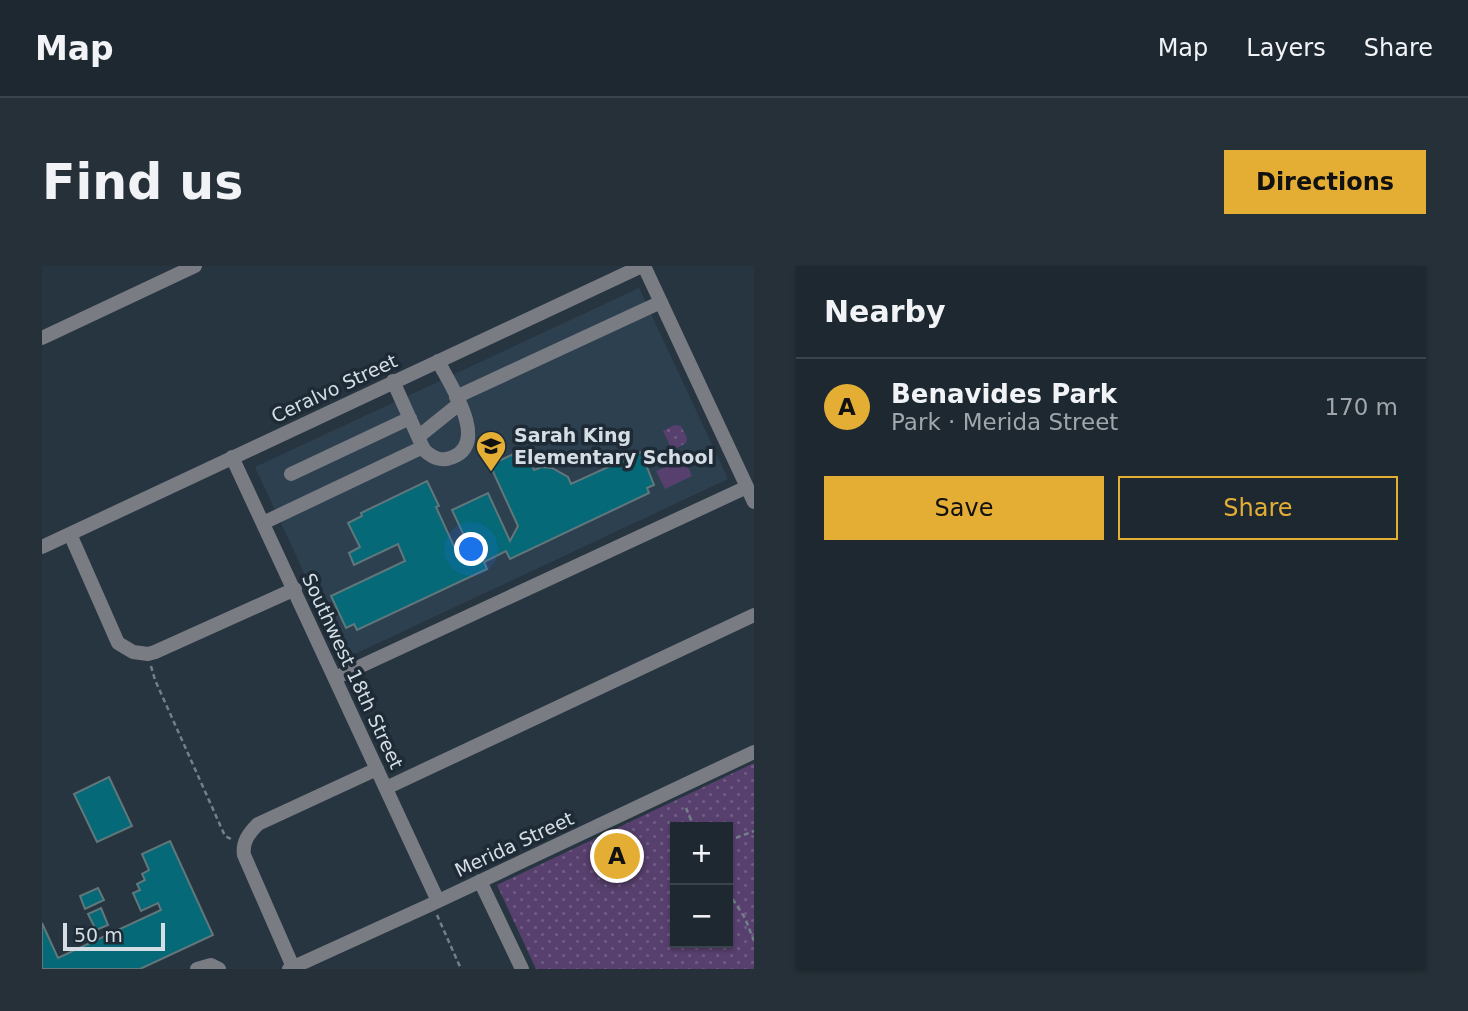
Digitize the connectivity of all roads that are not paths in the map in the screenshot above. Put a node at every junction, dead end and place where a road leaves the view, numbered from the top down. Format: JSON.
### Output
{"nodes":[{"id":1,"x":195,"y":266,"type":"edge"},
{"id":2,"x":643,"y":266,"type":"edge"},
{"id":3,"x":661,"y":302,"type":"junction"},
{"id":4,"x":42,"y":338,"type":"edge"},
{"id":5,"x":438,"y":361,"type":"junction"},
{"id":6,"x":393,"y":381,"type":"junction"},
{"id":7,"x":457,"y":401,"type":"junction"},
{"id":8,"x":410,"y":418,"type":"junction"},
{"id":9,"x":420,"y":442,"type":"junction"},
{"id":10,"x":232,"y":457,"type":"junction"},
{"id":11,"x":291,"y":474,"type":"dead end"},
{"id":12,"x":747,"y":486,"type":"junction"},
{"id":13,"x":754,"y":502,"type":"edge"},
{"id":14,"x":263,"y":523,"type":"junction"},
{"id":15,"x":70,"y":534,"type":"junction"},
{"id":16,"x":42,"y":547,"type":"edge"},
{"id":17,"x":295,"y":589,"type":"junction"},
{"id":18,"x":754,"y":615,"type":"edge"},
{"id":19,"x":335,"y":678,"type":"junction"},
{"id":20,"x":754,"y":752,"type":"edge"},
{"id":21,"x":377,"y":769,"type":"junction"},
{"id":22,"x":386,"y":788,"type":"junction"},
{"id":23,"x":480,"y":881,"type":"junction"},
{"id":24,"x":435,"y":903,"type":"junction"},
{"id":25,"x":317,"y":963,"type":"edge"},
{"id":26,"x":291,"y":968,"type":"edge"},
{"id":27,"x":197,"y":969,"type":"edge"},
{"id":28,"x":219,"y":969,"type":"edge"},
{"id":29,"x":522,"y":969,"type":"edge"}],
"edges":[{"from":1,"to":4,"type":"street"},
{"from":2,"to":3,"type":"street"},
{"from":2,"to":5,"type":"street","name":"Ceralvo Street"},
{"from":3,"to":7,"type":"street"},
{"from":3,"to":12,"type":"street"},
{"from":5,"to":6,"type":"street","name":"Ceralvo Street"},
{"from":5,"to":7,"type":"street"},
{"from":6,"to":8,"type":"street"},
{"from":6,"to":10,"type":"street","name":"Ceralvo Street"},
{"from":7,"to":9,"type":"street"},
{"from":7,"to":9,"type":"street"},
{"from":8,"to":9,"type":"street"},
{"from":8,"to":11,"type":"street"},
{"from":9,"to":14,"type":"street"},
{"from":10,"to":14,"type":"street","name":"Southwest 18th Street"},
{"from":10,"to":15,"type":"street","name":"Ceralvo Street"},
{"from":12,"to":13,"type":"street"},
{"from":12,"to":19,"type":"street"},
{"from":14,"to":17,"type":"street","name":"Southwest 18th Street"},
{"from":15,"to":16,"type":"street","name":"Ceralvo Street"},
{"from":15,"to":17,"type":"street"},
{"from":17,"to":19,"type":"street","name":"Southwest 18th Street"},
{"from":18,"to":22,"type":"street"},
{"from":19,"to":21,"type":"street","name":"Southwest 18th Street"},
{"from":20,"to":23,"type":"street","name":"Merida Street"},
{"from":21,"to":22,"type":"street","name":"Southwest 18th Street"},
{"from":21,"to":26,"type":"street"},
{"from":22,"to":24,"type":"street","name":"Southwest 18th Street"},
{"from":23,"to":24,"type":"street","name":"Merida Street"},
{"from":23,"to":29,"type":"street"},
{"from":24,"to":25,"type":"street","name":"Merida Street"},
{"from":25,"to":26,"type":"street","name":"Merida Street"},
{"from":27,"to":28,"type":"street"}]}
